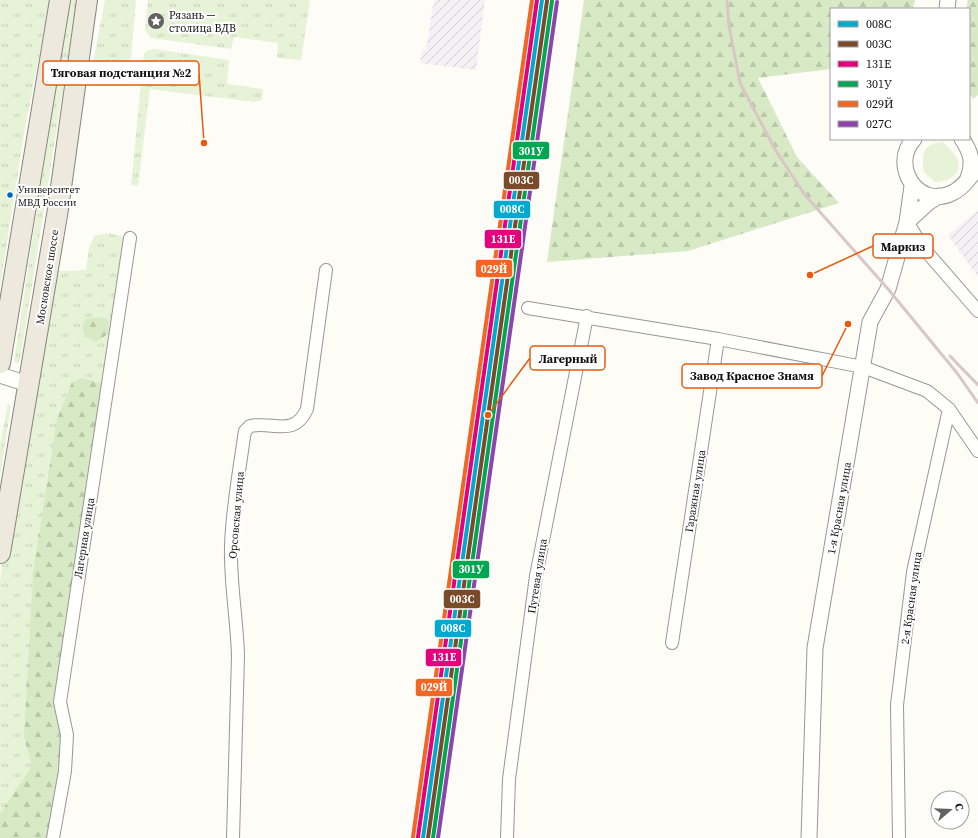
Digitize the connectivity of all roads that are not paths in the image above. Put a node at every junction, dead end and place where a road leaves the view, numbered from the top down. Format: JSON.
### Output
{"nodes":[{"id":1,"x":60,"y":0,"type":"edge"},
{"id":2,"x":87,"y":0,"type":"edge"},
{"id":3,"x":913,"y":140,"type":"edge"},
{"id":4,"x":970,"y":146,"type":"edge"},
{"id":5,"x":978,"y":168,"type":"edge"},
{"id":6,"x":967,"y":181,"type":"junction"},
{"id":7,"x":912,"y":186,"type":"junction"},
{"id":8,"x":939,"y":196,"type":"junction"},
{"id":9,"x":907,"y":222,"type":"junction"},
{"id":10,"x":130,"y":238,"type":"dead end"},
{"id":11,"x":326,"y":270,"type":"dead end"},
{"id":12,"x":528,"y":308,"type":"dead end"},
{"id":13,"x":978,"y":311,"type":"edge"},
{"id":14,"x":587,"y":316,"type":"junction"},
{"id":15,"x":718,"y":339,"type":"junction"},
{"id":16,"x":0,"y":363,"type":"edge"},
{"id":17,"x":863,"y":367,"type":"junction"},
{"id":18,"x":0,"y":375,"type":"edge"},
{"id":19,"x":28,"y":384,"type":"junction"},
{"id":20,"x":949,"y":409,"type":"junction"},
{"id":21,"x":978,"y":451,"type":"edge"},
{"id":22,"x":0,"y":553,"type":"edge"},
{"id":23,"x":672,"y":643,"type":"dead end"},
{"id":24,"x":53,"y":838,"type":"edge"},
{"id":25,"x":233,"y":838,"type":"edge"},
{"id":26,"x":507,"y":838,"type":"edge"},
{"id":27,"x":809,"y":838,"type":"edge"},
{"id":28,"x":899,"y":838,"type":"edge"}],
"edges":[{"from":1,"to":16,"type":"main road"},
{"from":2,"to":19,"type":"main road","name":"Московское шоссе"},
{"from":3,"to":7,"type":"street"},
{"from":4,"to":6,"type":"street"},
{"from":5,"to":6,"type":"street"},
{"from":6,"to":8,"type":"street"},
{"from":7,"to":8,"type":"street"},
{"from":7,"to":9,"type":"street","name":"1-я Красная улица"},
{"from":8,"to":9,"type":"street"},
{"from":9,"to":13,"type":"street"},
{"from":9,"to":17,"type":"street","name":"1-я Красная улица"},
{"from":10,"to":24,"type":"street","name":"Лагерная улица"},
{"from":11,"to":25,"type":"street","name":"Орсовская улица"},
{"from":12,"to":14,"type":"street"},
{"from":14,"to":15,"type":"street"},
{"from":14,"to":26,"type":"street","name":"Путевая улица"},
{"from":15,"to":17,"type":"street"},
{"from":15,"to":23,"type":"street","name":"Гаражная улица"},
{"from":17,"to":20,"type":"street"},
{"from":17,"to":27,"type":"street","name":"1-я Красная улица"},
{"from":18,"to":19,"type":"street"},
{"from":19,"to":22,"type":"main road","name":"Московское шоссе"},
{"from":20,"to":21,"type":"street"},
{"from":20,"to":28,"type":"street","name":"2-я Красная улица"}]}
